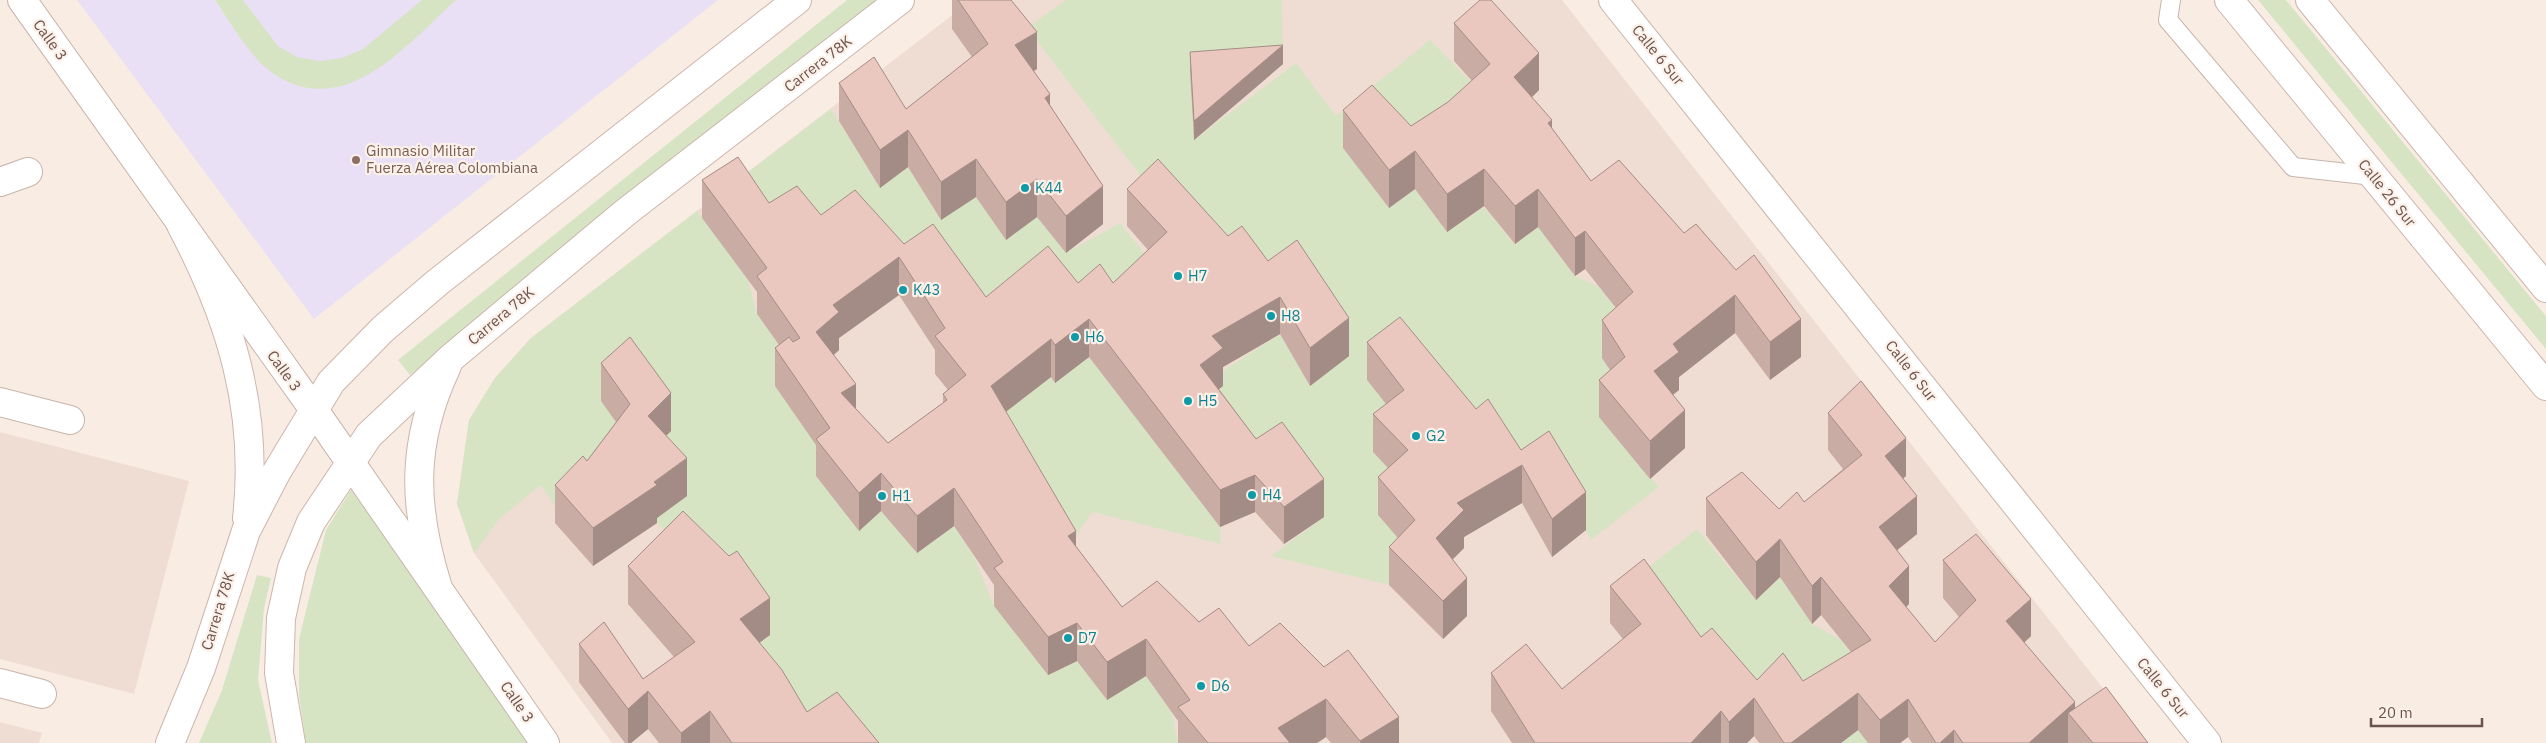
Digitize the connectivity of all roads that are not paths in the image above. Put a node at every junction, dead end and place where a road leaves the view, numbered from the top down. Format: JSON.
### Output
{"nodes":[{"id":1,"x":22,"y":0,"type":"edge"},
{"id":2,"x":797,"y":0,"type":"edge"},
{"id":3,"x":900,"y":0,"type":"edge"},
{"id":4,"x":1613,"y":0,"type":"edge"},
{"id":5,"x":2171,"y":0,"type":"edge"},
{"id":6,"x":2229,"y":0,"type":"edge"},
{"id":7,"x":2310,"y":0,"type":"edge"},
{"id":8,"x":28,"y":172,"type":"dead end"},
{"id":9,"x":2374,"y":176,"type":"junction"},
{"id":10,"x":0,"y":182,"type":"edge"},
{"id":11,"x":181,"y":225,"type":"junction"},
{"id":12,"x":2546,"y":288,"type":"edge"},
{"id":13,"x":451,"y":358,"type":"junction"},
{"id":14,"x":2546,"y":386,"type":"edge"},
{"id":15,"x":0,"y":402,"type":"edge"},
{"id":16,"x":314,"y":410,"type":"junction"},
{"id":17,"x":70,"y":420,"type":"dead end"},
{"id":18,"x":349,"y":463,"type":"junction"},
{"id":19,"x":246,"y":531,"type":"junction"},
{"id":20,"x":438,"y":588,"type":"junction"},
{"id":21,"x":0,"y":683,"type":"edge"},
{"id":22,"x":42,"y":694,"type":"dead end"},
{"id":23,"x":170,"y":743,"type":"edge"},
{"id":24,"x":291,"y":743,"type":"edge"},
{"id":25,"x":545,"y":743,"type":"edge"},
{"id":26,"x":2207,"y":743,"type":"edge"}],
"edges":[{"from":1,"to":11,"type":"main road","name":"Calle 3"},
{"from":2,"to":16,"type":"main road","name":"Carrera 78K"},
{"from":3,"to":13,"type":"main road","name":"Carrera 78K"},
{"from":4,"to":26,"type":"main road","name":"Calle 6 Sur"},
{"from":5,"to":9,"type":"lane"},
{"from":6,"to":9,"type":"main road","name":"Calle 26 Sur"},
{"from":7,"to":12,"type":"main road"},
{"from":8,"to":10,"type":"main road"},
{"from":9,"to":14,"type":"main road","name":"Calle 26 Sur"},
{"from":11,"to":16,"type":"main road","name":"Calle 3"},
{"from":11,"to":19,"type":"main road"},
{"from":13,"to":18,"type":"main road","name":"Carrera 78K"},
{"from":13,"to":20,"type":"main road"},
{"from":15,"to":17,"type":"main road"},
{"from":16,"to":18,"type":"main road","name":"Calle 3"},
{"from":16,"to":19,"type":"main road","name":"Carrera 78K"},
{"from":18,"to":20,"type":"main road","name":"Calle 3"},
{"from":18,"to":24,"type":"main road","name":"Carrera 78K"},
{"from":19,"to":23,"type":"main road","name":"Carrera 78K"},
{"from":20,"to":25,"type":"main road","name":"Calle 3"},
{"from":21,"to":22,"type":"main road"}]}
